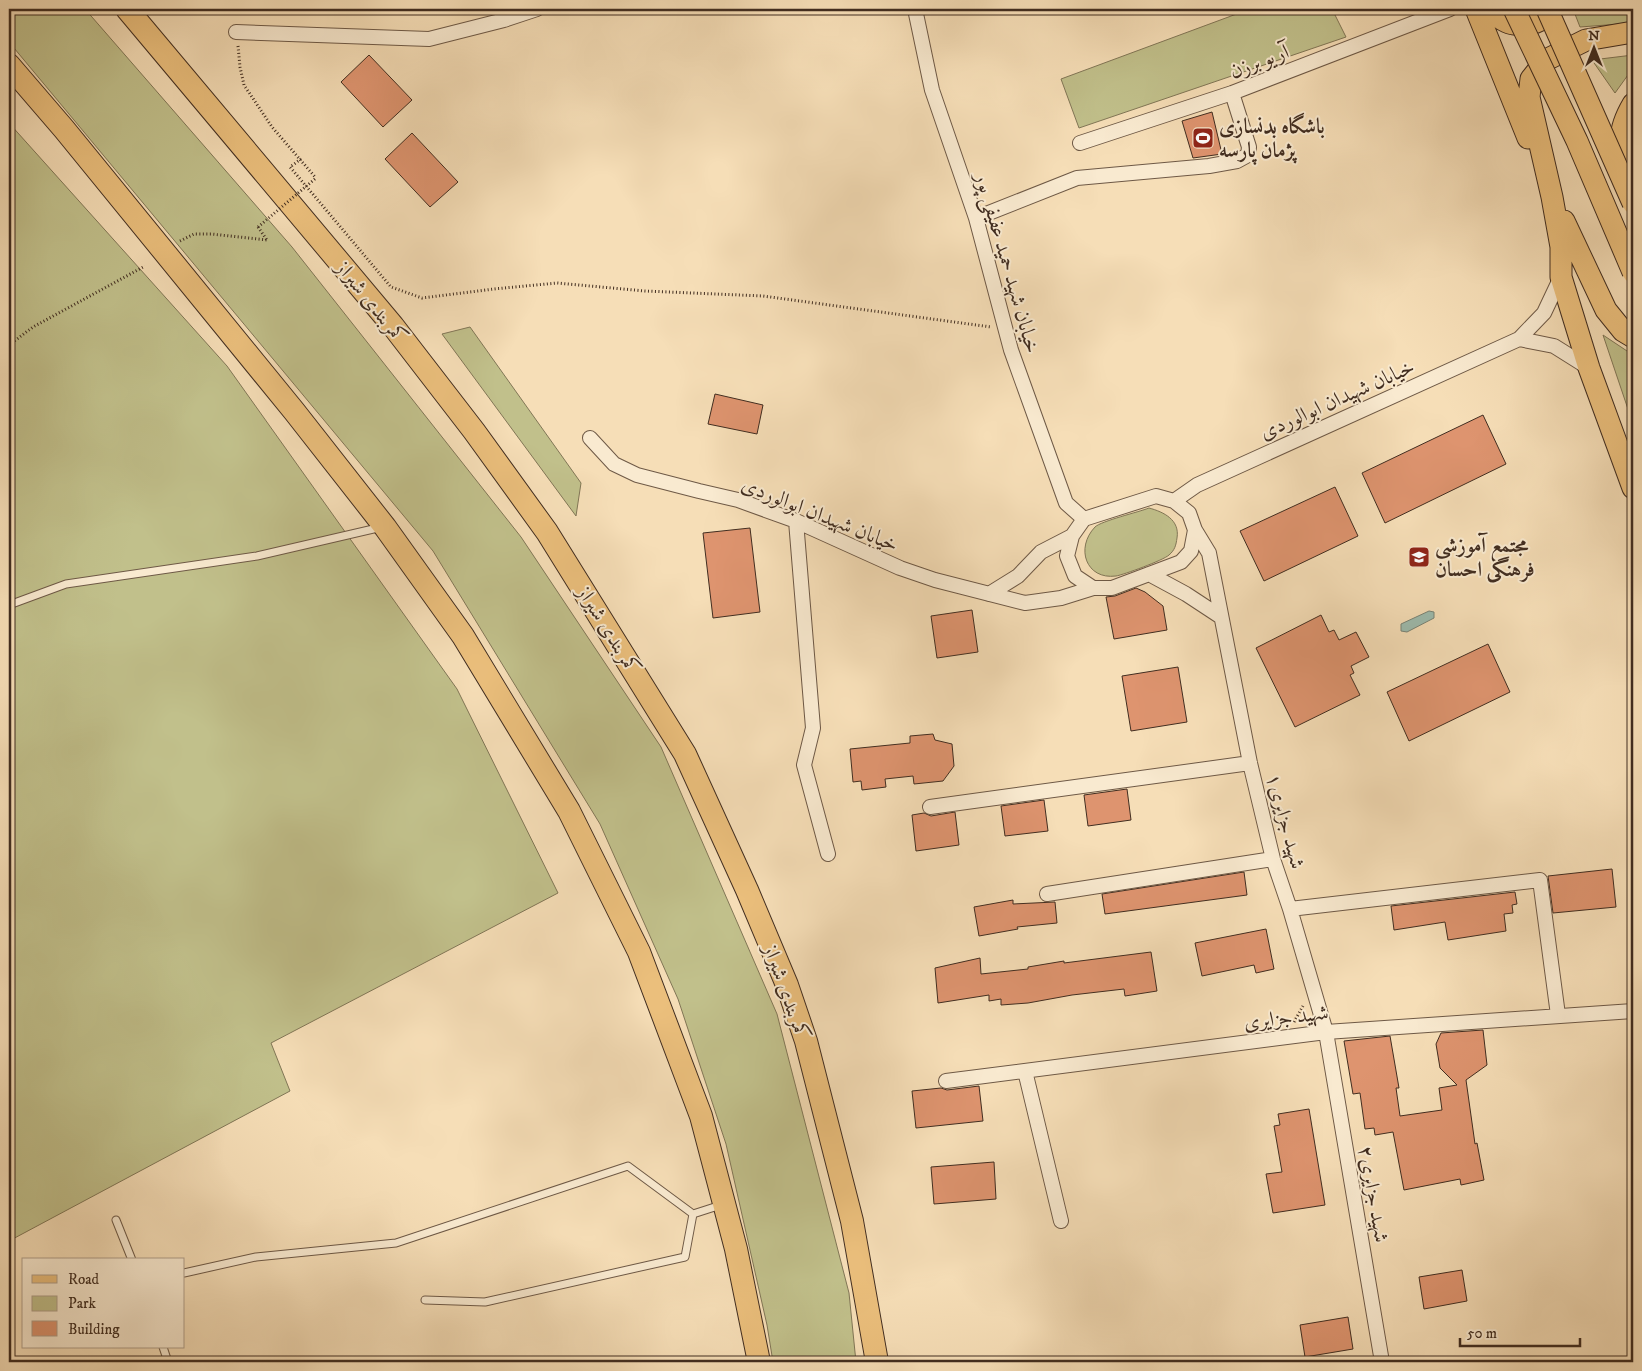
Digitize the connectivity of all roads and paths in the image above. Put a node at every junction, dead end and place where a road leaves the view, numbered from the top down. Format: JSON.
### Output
{"nodes":[{"id":1,"x":127,"y":9,"type":"edge"},
{"id":2,"x":537,"y":9,"type":"edge"},
{"id":3,"x":915,"y":9,"type":"edge"},
{"id":4,"x":1450,"y":9,"type":"edge"},
{"id":5,"x":1476,"y":9,"type":"edge"},
{"id":6,"x":1486,"y":9,"type":"edge"},
{"id":7,"x":1514,"y":9,"type":"edge"},
{"id":8,"x":1549,"y":9,"type":"edge"},
{"id":9,"x":236,"y":32,"type":"joint"},
{"id":10,"x":1633,"y":32,"type":"edge"},
{"id":11,"x":9,"y":65,"type":"edge"},
{"id":12,"x":1232,"y":93,"type":"junction"},
{"id":13,"x":1633,"y":104,"type":"edge"},
{"id":14,"x":1080,"y":143,"type":"dead end"},
{"id":15,"x":301,"y":159,"type":"junction"},
{"id":16,"x":1633,"y":174,"type":"edge"},
{"id":17,"x":1552,"y":197,"type":"junction"},
{"id":18,"x":1633,"y":202,"type":"edge"},
{"id":19,"x":976,"y":218,"type":"junction"},
{"id":20,"x":176,"y":243,"type":"dead end"},
{"id":21,"x":145,"y":266,"type":"dead end"},
{"id":22,"x":1633,"y":272,"type":"edge"},
{"id":23,"x":1561,"y":277,"type":"junction"},
{"id":24,"x":1006,"y":329,"type":"junction"},
{"id":25,"x":1633,"y":337,"type":"edge"},
{"id":26,"x":1519,"y":339,"type":"junction"},
{"id":27,"x":9,"y":345,"type":"edge"},
{"id":28,"x":1589,"y":368,"type":"junction"},
{"id":29,"x":590,"y":438,"type":"dead end"},
{"id":30,"x":1633,"y":488,"type":"edge"},
{"id":31,"x":1174,"y":501,"type":"junction"},
{"id":32,"x":1084,"y":519,"type":"junction"},
{"id":33,"x":796,"y":521,"type":"junction"},
{"id":34,"x":384,"y":527,"type":"junction"},
{"id":35,"x":1195,"y":530,"type":"junction"},
{"id":36,"x":1072,"y":536,"type":"junction"},
{"id":37,"x":1149,"y":574,"type":"junction"},
{"id":38,"x":1093,"y":588,"type":"junction"},
{"id":39,"x":989,"y":594,"type":"junction"},
{"id":40,"x":9,"y":605,"type":"edge"},
{"id":41,"x":1221,"y":617,"type":"junction"},
{"id":42,"x":1250,"y":763,"type":"junction"},
{"id":43,"x":930,"y":807,"type":"dead end"},
{"id":44,"x":828,"y":854,"type":"dead end"},
{"id":45,"x":1272,"y":859,"type":"junction"},
{"id":46,"x":1047,"y":894,"type":"dead end"},
{"id":47,"x":1290,"y":909,"type":"junction"},
{"id":48,"x":1303,"y":1005,"type":"dead end"},
{"id":49,"x":1633,"y":1011,"type":"edge"},
{"id":50,"x":1558,"y":1016,"type":"junction"},
{"id":51,"x":1290,"y":1029,"type":"dead end"},
{"id":52,"x":1326,"y":1032,"type":"junction"},
{"id":53,"x":1025,"y":1071,"type":"junction"},
{"id":54,"x":946,"y":1081,"type":"dead end"},
{"id":55,"x":724,"y":1204,"type":"junction"},
{"id":56,"x":693,"y":1214,"type":"junction"},
{"id":57,"x":116,"y":1220,"type":"dead end"},
{"id":58,"x":1062,"y":1221,"type":"dead end"},
{"id":59,"x":131,"y":1258,"type":"edge"},
{"id":60,"x":185,"y":1273,"type":"edge"},
{"id":61,"x":425,"y":1300,"type":"dead end"},
{"id":62,"x":163,"y":1348,"type":"edge"},
{"id":63,"x":168,"y":1362,"type":"edge"},
{"id":64,"x":759,"y":1362,"type":"edge"},
{"id":65,"x":877,"y":1362,"type":"edge"},
{"id":66,"x":1382,"y":1362,"type":"edge"}],
"edges":[{"from":1,"to":65,"type":"highway","name":"کمربندی شیراز"},
{"from":2,"to":9,"type":"street"},
{"from":3,"to":19,"type":"street","name":"خیابان شهید حمید عفیفی پور"},
{"from":4,"to":12,"type":"street","name":"آریو برزن"},
{"from":5,"to":17,"type":"main road"},
{"from":6,"to":8,"type":"main road"},
{"from":7,"to":22,"type":"main road","bridge":true},
{"from":8,"to":18,"type":"main road","bridge":true},
{"from":9,"to":15,"type":"path"},
{"from":10,"to":17,"type":"main road"},
{"from":11,"to":34,"type":"highway"},
{"from":12,"to":14,"type":"street","name":"آریو برزن"},
{"from":12,"to":19,"type":"street"},
{"from":13,"to":16,"type":"main road"},
{"from":15,"to":20,"type":"path","bridge":true},
{"from":15,"to":24,"type":"path"},
{"from":17,"to":23,"type":"main road"},
{"from":17,"to":25,"type":"main road"},
{"from":19,"to":24,"type":"street","name":"خیابان شهید حمید عفیفی پور"},
{"from":21,"to":27,"type":"path"},
{"from":23,"to":26,"type":"street","name":"خیابان شهیدان ابوالوردی"},
{"from":23,"to":28,"type":"main road"},
{"from":24,"to":32,"type":"street","name":"خیابان شهید حمید عفیفی پور"},
{"from":26,"to":28,"type":"street"},
{"from":26,"to":31,"type":"street","name":"خیابان شهیدان ابوالوردی"},
{"from":28,"to":30,"type":"main road"},
{"from":29,"to":33,"type":"street","name":"خیابان شهیدان ابوالوردی"},
{"from":31,"to":32,"type":"street"},
{"from":31,"to":35,"type":"street"},
{"from":32,"to":36,"type":"street"},
{"from":33,"to":39,"type":"street","name":"خیابان شهیدان ابوالوردی"},
{"from":33,"to":44,"type":"street"},
{"from":34,"to":40,"type":"lane"},
{"from":34,"to":55,"type":"highway"},
{"from":35,"to":37,"type":"street"},
{"from":35,"to":41,"type":"street","name":"شهید جزایری۱"},
{"from":36,"to":38,"type":"street"},
{"from":36,"to":39,"type":"street"},
{"from":37,"to":38,"type":"street"},
{"from":37,"to":41,"type":"street"},
{"from":38,"to":39,"type":"street","name":"خیابان شهیدان ابوالوردی"},
{"from":41,"to":42,"type":"street","name":"شهید جزایری۱"},
{"from":42,"to":43,"type":"street"},
{"from":42,"to":45,"type":"street","name":"شهید جزایری۱"},
{"from":45,"to":46,"type":"street"},
{"from":45,"to":47,"type":"street","name":"شهید جزایری۱"},
{"from":47,"to":50,"type":"street"},
{"from":47,"to":52,"type":"street","name":"شهید جزایری۱"},
{"from":48,"to":51,"type":"path"},
{"from":49,"to":50,"type":"street","name":"شهید جزایری"},
{"from":50,"to":52,"type":"street","name":"شهید جزایری"},
{"from":52,"to":53,"type":"street","name":"شهید جزایری"},
{"from":52,"to":66,"type":"street","name":"شهید جزایری۲"},
{"from":53,"to":54,"type":"street","name":"شهید جزایری"},
{"from":53,"to":58,"type":"street"},
{"from":55,"to":56,"type":"lane"},
{"from":55,"to":64,"type":"highway"},
{"from":56,"to":60,"type":"lane"},
{"from":56,"to":61,"type":"lane"},
{"from":57,"to":59,"type":"lane"},
{"from":62,"to":63,"type":"lane"}]}
